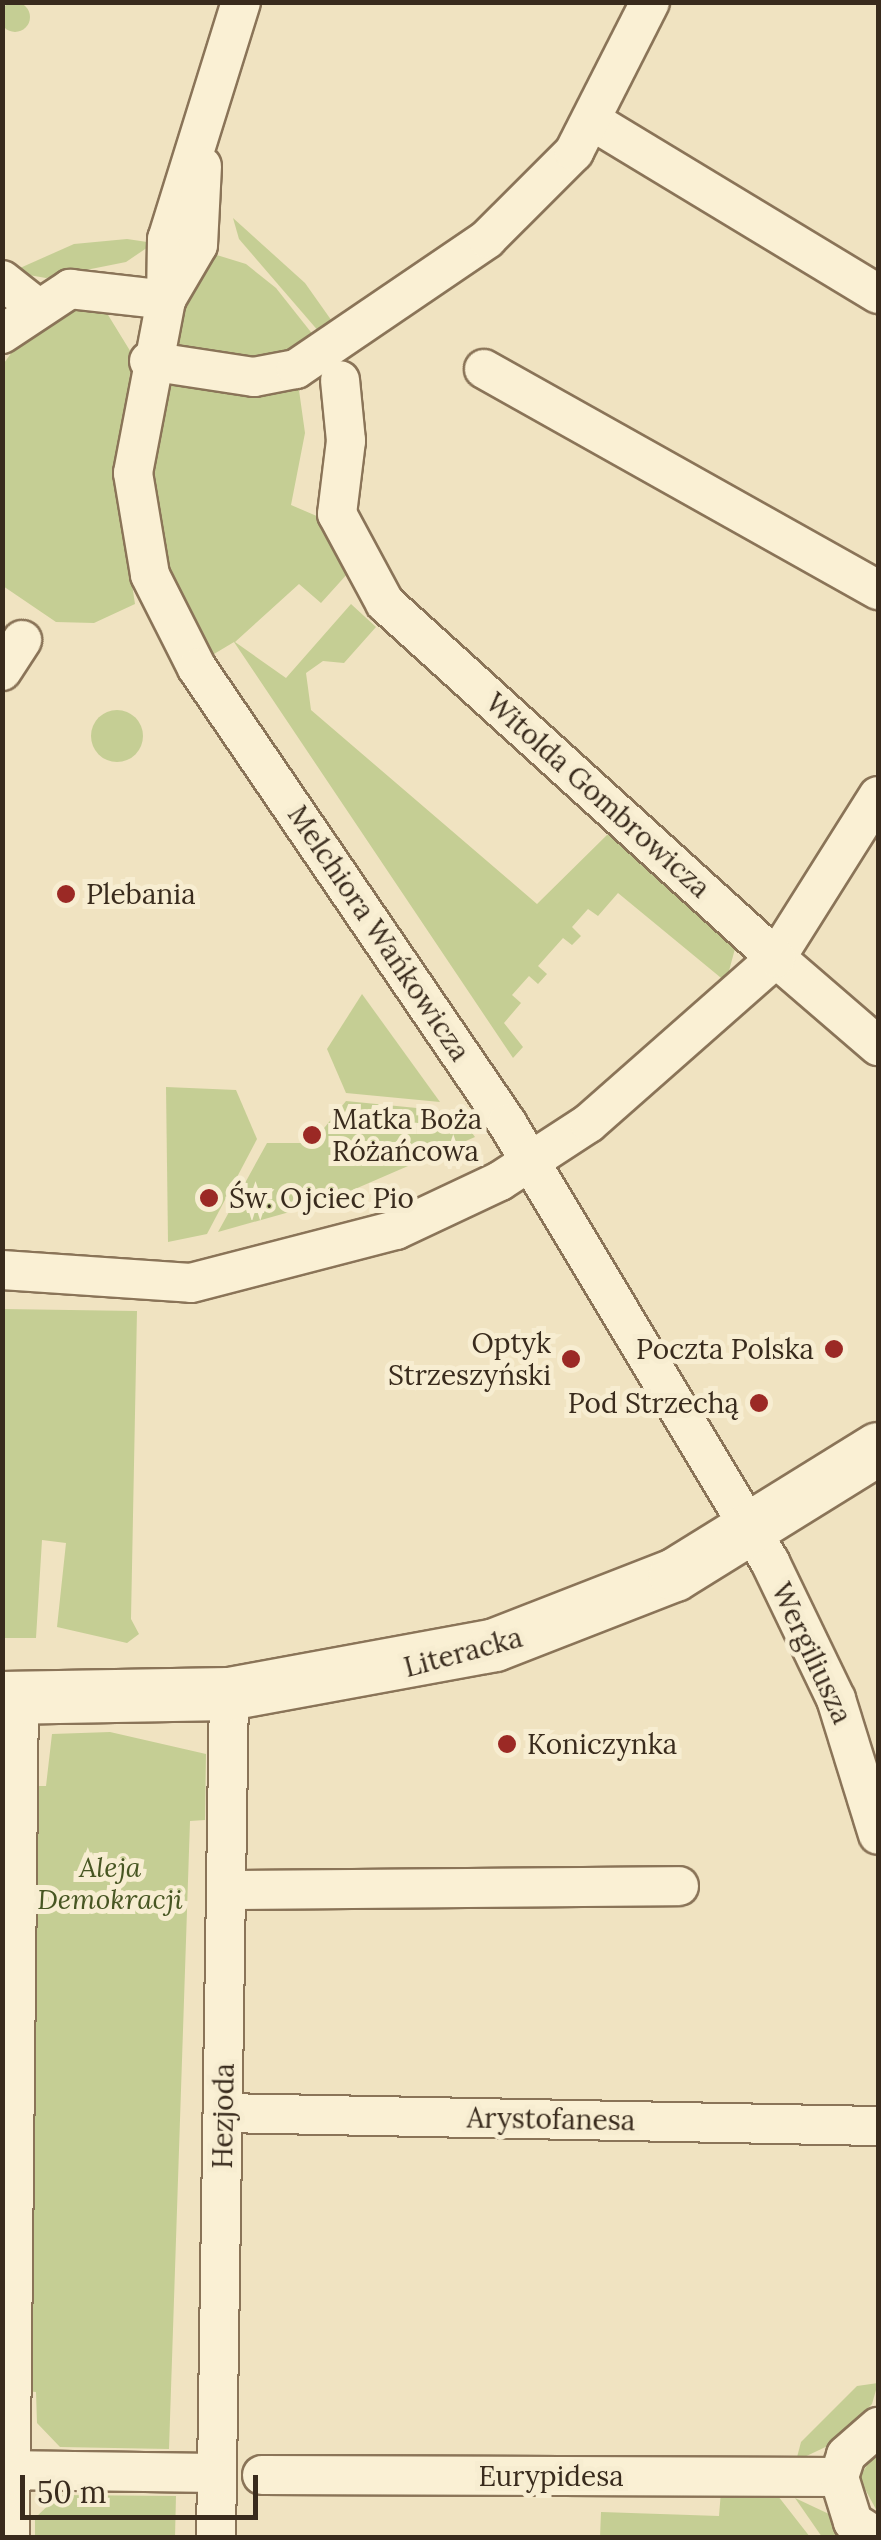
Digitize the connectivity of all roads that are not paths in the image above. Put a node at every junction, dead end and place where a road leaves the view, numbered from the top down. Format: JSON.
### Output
{"nodes":[{"id":1,"x":242,"y":2,"type":"edge"},
{"id":2,"x":650,"y":2,"type":"edge"},
{"id":3,"x":594,"y":122,"type":"junction"},
{"id":4,"x":2,"y":280,"type":"edge"},
{"id":5,"x":878,"y":294,"type":"edge"},
{"id":6,"x":166,"y":300,"type":"junction"},
{"id":7,"x":35,"y":306,"type":"junction"},
{"id":8,"x":3,"y":333,"type":"edge"},
{"id":9,"x":149,"y":362,"type":"junction"},
{"id":10,"x":484,"y":369,"type":"dead end"},
{"id":11,"x":340,"y":380,"type":"dead end"},
{"id":12,"x":878,"y":590,"type":"edge"},
{"id":13,"x":878,"y":796,"type":"edge"},
{"id":14,"x":776,"y":958,"type":"junction"},
{"id":15,"x":878,"y":1046,"type":"edge"},
{"id":16,"x":531,"y":1162,"type":"junction"},
{"id":17,"x":2,"y":1270,"type":"edge"},
{"id":18,"x":878,"y":1449,"type":"edge"},
{"id":19,"x":752,"y":1533,"type":"junction"},
{"id":20,"x":229,"y":1694,"type":"junction"},
{"id":21,"x":11,"y":1698,"type":"edge"},
{"id":22,"x":878,"y":1835,"type":"edge"},
{"id":23,"x":678,"y":1886,"type":"dead end"},
{"id":24,"x":227,"y":1890,"type":"junction"},
{"id":25,"x":223,"y":2112,"type":"junction"},
{"id":26,"x":878,"y":2126,"type":"edge"},
{"id":27,"x":878,"y":2428,"type":"edge"},
{"id":28,"x":7,"y":2470,"type":"edge"},
{"id":29,"x":216,"y":2473,"type":"junction"},
{"id":30,"x":262,"y":2474,"type":"dead end"},
{"id":31,"x":839,"y":2477,"type":"junction"},
{"id":32,"x":10,"y":2538,"type":"edge"},
{"id":33,"x":216,"y":2538,"type":"edge"},
{"id":34,"x":878,"y":2538,"type":"edge"}],
"edges":[{"from":1,"to":6,"type":"street","name":"Melchiora Wańkowicza"},
{"from":2,"to":3,"type":"street"},
{"from":3,"to":5,"type":"street"},
{"from":3,"to":9,"type":"street"},
{"from":4,"to":7,"type":"street"},
{"from":6,"to":7,"type":"street"},
{"from":6,"to":9,"type":"street","name":"Melchiora Wańkowicza"},
{"from":7,"to":8,"type":"street"},
{"from":9,"to":16,"type":"street","name":"Melchiora Wańkowicza"},
{"from":10,"to":12,"type":"street"},
{"from":11,"to":14,"type":"street","name":"Witolda Gombrowicza"},
{"from":13,"to":14,"type":"street"},
{"from":14,"to":15,"type":"street","name":"Witolda Gombrowicza"},
{"from":14,"to":16,"type":"street"},
{"from":16,"to":17,"type":"street"},
{"from":16,"to":19,"type":"street","name":"Melchiora Wańkowicza"},
{"from":18,"to":19,"type":"street","name":"Literacka"},
{"from":19,"to":20,"type":"street","name":"Literacka"},
{"from":19,"to":22,"type":"street","name":"Wergiliusza"},
{"from":20,"to":21,"type":"street","name":"Literacka"},
{"from":20,"to":24,"type":"street","name":"Hezjoda"},
{"from":21,"to":28,"type":"street"},
{"from":23,"to":24,"type":"street"},
{"from":24,"to":25,"type":"street","name":"Hezjoda"},
{"from":25,"to":26,"type":"street","name":"Arystofanesa"},
{"from":25,"to":29,"type":"street","name":"Hezjoda"},
{"from":27,"to":31,"type":"street"},
{"from":28,"to":29,"type":"street"},
{"from":28,"to":32,"type":"street"},
{"from":29,"to":33,"type":"street","name":"Hezjoda"},
{"from":30,"to":31,"type":"street","name":"Eurypidesa"},
{"from":31,"to":34,"type":"street"}]}
